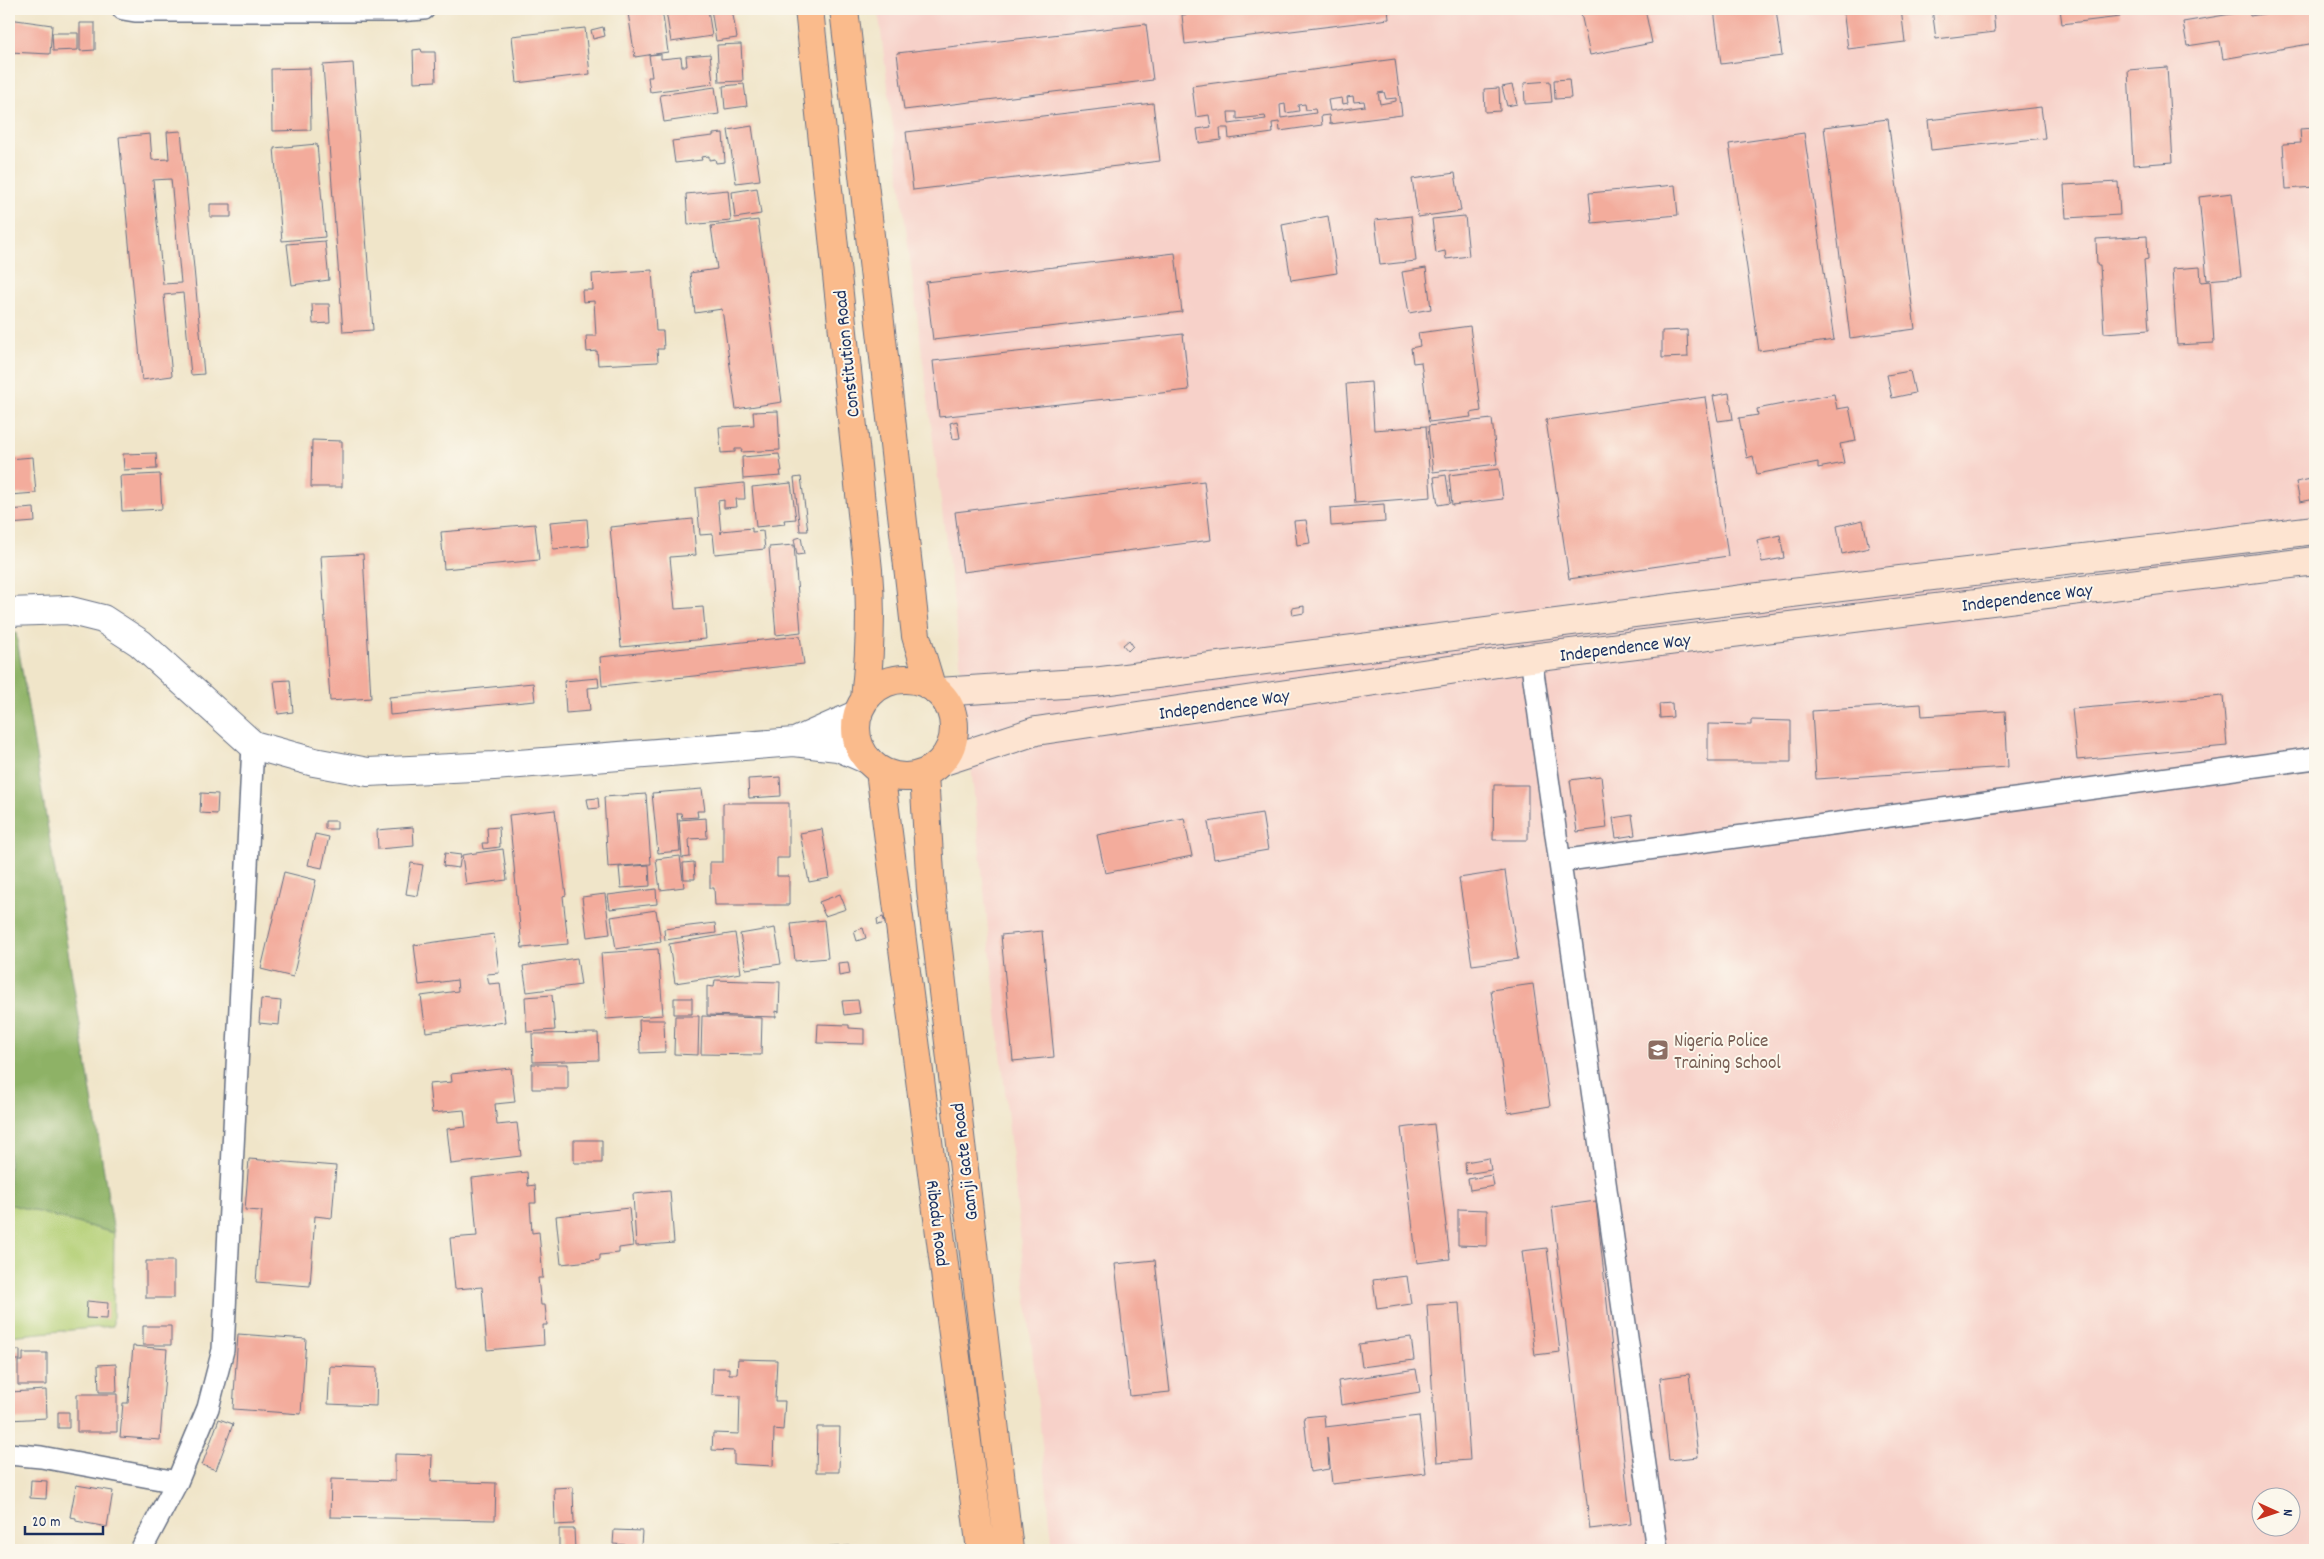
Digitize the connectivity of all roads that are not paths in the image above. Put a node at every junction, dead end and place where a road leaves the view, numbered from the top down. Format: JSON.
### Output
{"nodes":[{"id":1,"x":123,"y":9,"type":"edge"},
{"id":2,"x":424,"y":9,"type":"edge"},
{"id":3,"x":809,"y":9,"type":"edge"},
{"id":4,"x":844,"y":9,"type":"edge"},
{"id":5,"x":396,"y":10,"type":"edge"},
{"id":6,"x":2315,"y":530,"type":"edge"},
{"id":7,"x":2315,"y":561,"type":"edge"},
{"id":8,"x":9,"y":612,"type":"edge"},
{"id":9,"x":1531,"y":658,"type":"junction"},
{"id":10,"x":934,"y":689,"type":"junction"},
{"id":11,"x":862,"y":707,"type":"junction"},
{"id":12,"x":794,"y":742,"type":"junction"},
{"id":13,"x":254,"y":745,"type":"junction"},
{"id":14,"x":2315,"y":758,"type":"edge"},
{"id":15,"x":874,"y":765,"type":"junction"},
{"id":16,"x":933,"y":768,"type":"junction"},
{"id":17,"x":1560,"y":861,"type":"junction"},
{"id":18,"x":9,"y":1454,"type":"edge"},
{"id":19,"x":177,"y":1482,"type":"junction"},
{"id":20,"x":141,"y":1550,"type":"edge"},
{"id":21,"x":981,"y":1550,"type":"edge"},
{"id":22,"x":1009,"y":1550,"type":"edge"},
{"id":23,"x":1657,"y":1550,"type":"edge"}],
"edges":[{"from":1,"to":5,"type":"street"},
{"from":2,"to":5,"type":"street"},
{"from":3,"to":11,"type":"main road","name":"Constitution Road"},
{"from":4,"to":10,"type":"main road","name":"Constitution Road"},
{"from":6,"to":10,"type":"main road","name":"Independence Way"},
{"from":7,"to":9,"type":"main road","name":"Independence Way"},
{"from":8,"to":13,"type":"street"},
{"from":9,"to":16,"type":"main road","name":"Independence Way"},
{"from":9,"to":17,"type":"street"},
{"from":10,"to":11,"type":"main road"},
{"from":10,"to":16,"type":"main road"},
{"from":11,"to":12,"type":"street"},
{"from":11,"to":15,"type":"main road"},
{"from":12,"to":13,"type":"street"},
{"from":12,"to":15,"type":"street"},
{"from":13,"to":19,"type":"street"},
{"from":14,"to":17,"type":"street"},
{"from":15,"to":16,"type":"main road"},
{"from":15,"to":21,"type":"main road","name":"Ribadu Road"},
{"from":16,"to":22,"type":"main road","name":"Gamji Gate Road"},
{"from":17,"to":23,"type":"street"},
{"from":18,"to":19,"type":"street"},
{"from":19,"to":20,"type":"street"}]}
